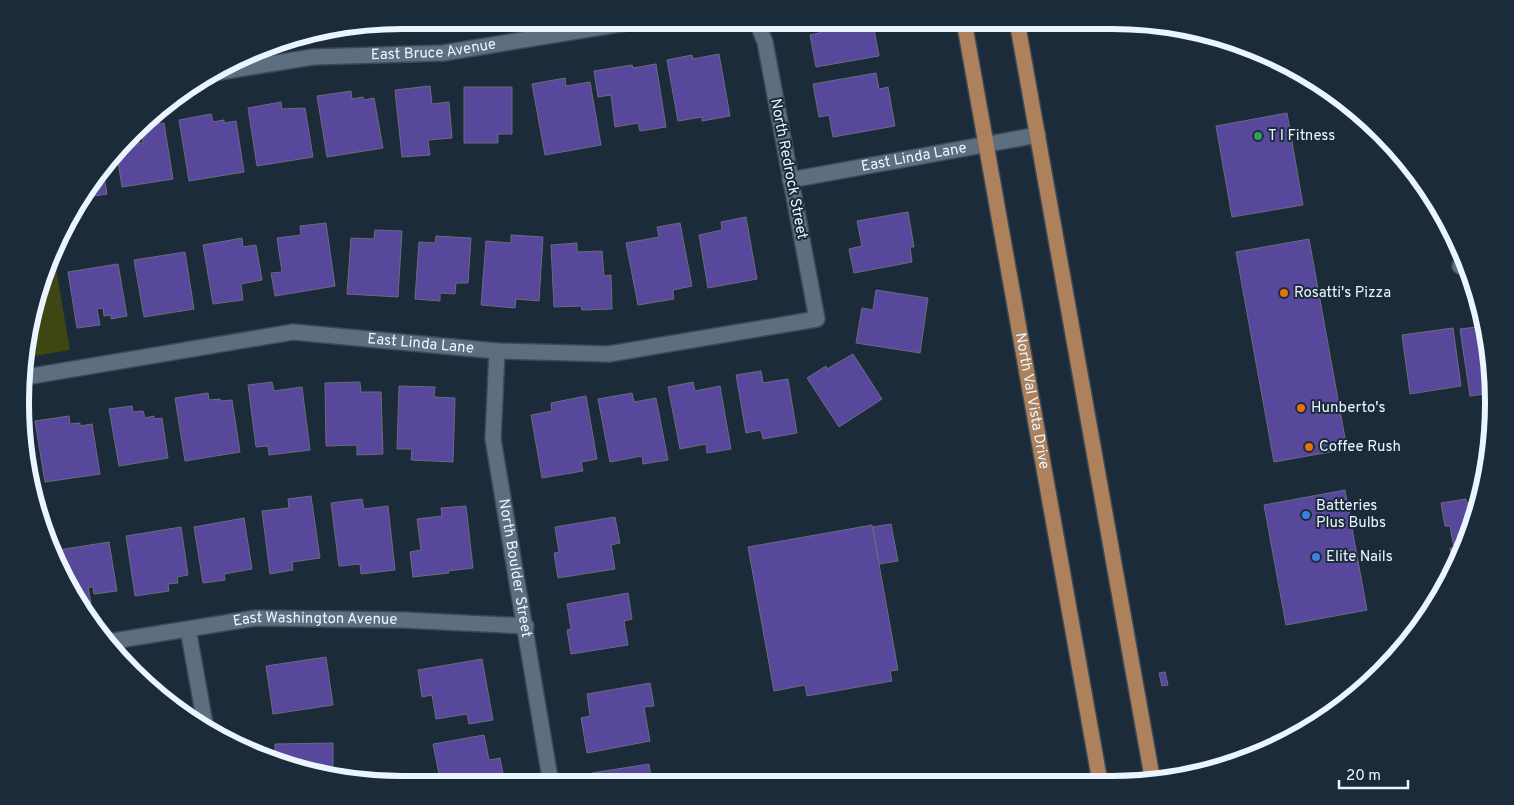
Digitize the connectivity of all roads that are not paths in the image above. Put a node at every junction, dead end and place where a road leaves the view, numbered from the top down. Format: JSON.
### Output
{"nodes":[{"id":1,"x":590,"y":29,"type":"edge"},
{"id":2,"x":759,"y":29,"type":"edge"},
{"id":3,"x":965,"y":29,"type":"edge"},
{"id":4,"x":1018,"y":29,"type":"edge"},
{"id":5,"x":231,"y":70,"type":"edge"},
{"id":6,"x":1038,"y":135,"type":"junction"},
{"id":7,"x":986,"y":145,"type":"junction"},
{"id":8,"x":790,"y":180,"type":"junction"},
{"id":9,"x":817,"y":319,"type":"joint"},
{"id":10,"x":497,"y":351,"type":"junction"},
{"id":11,"x":30,"y":376,"type":"edge"},
{"id":12,"x":526,"y":626,"type":"junction"},
{"id":13,"x":188,"y":629,"type":"junction"},
{"id":14,"x":115,"y":641,"type":"edge"},
{"id":15,"x":204,"y":719,"type":"edge"},
{"id":16,"x":1152,"y":774,"type":"edge"},
{"id":17,"x":550,"y":776,"type":"edge"},
{"id":18,"x":1099,"y":776,"type":"edge"}],
"edges":[{"from":1,"to":5,"type":"street","name":"East Bruce Avenue"},
{"from":2,"to":8,"type":"street","name":"North Redrock Street"},
{"from":3,"to":7,"type":"main road","name":"North Val Vista Drive"},
{"from":4,"to":6,"type":"main road"},
{"from":6,"to":7,"type":"street","name":"East Linda Lane"},
{"from":6,"to":16,"type":"main road"},
{"from":7,"to":8,"type":"street","name":"East Linda Lane"},
{"from":7,"to":18,"type":"main road","name":"North Val Vista Drive"},
{"from":8,"to":9,"type":"street","name":"North Redrock Street"},
{"from":9,"to":10,"type":"street","name":"East Linda Lane"},
{"from":10,"to":11,"type":"street","name":"East Linda Lane"},
{"from":10,"to":12,"type":"street","name":"North Boulder Street"},
{"from":12,"to":13,"type":"street","name":"East Washington Avenue"},
{"from":12,"to":17,"type":"street","name":"North Boulder Street"},
{"from":13,"to":14,"type":"street","name":"East Washington Avenue"},
{"from":13,"to":15,"type":"street"}]}
